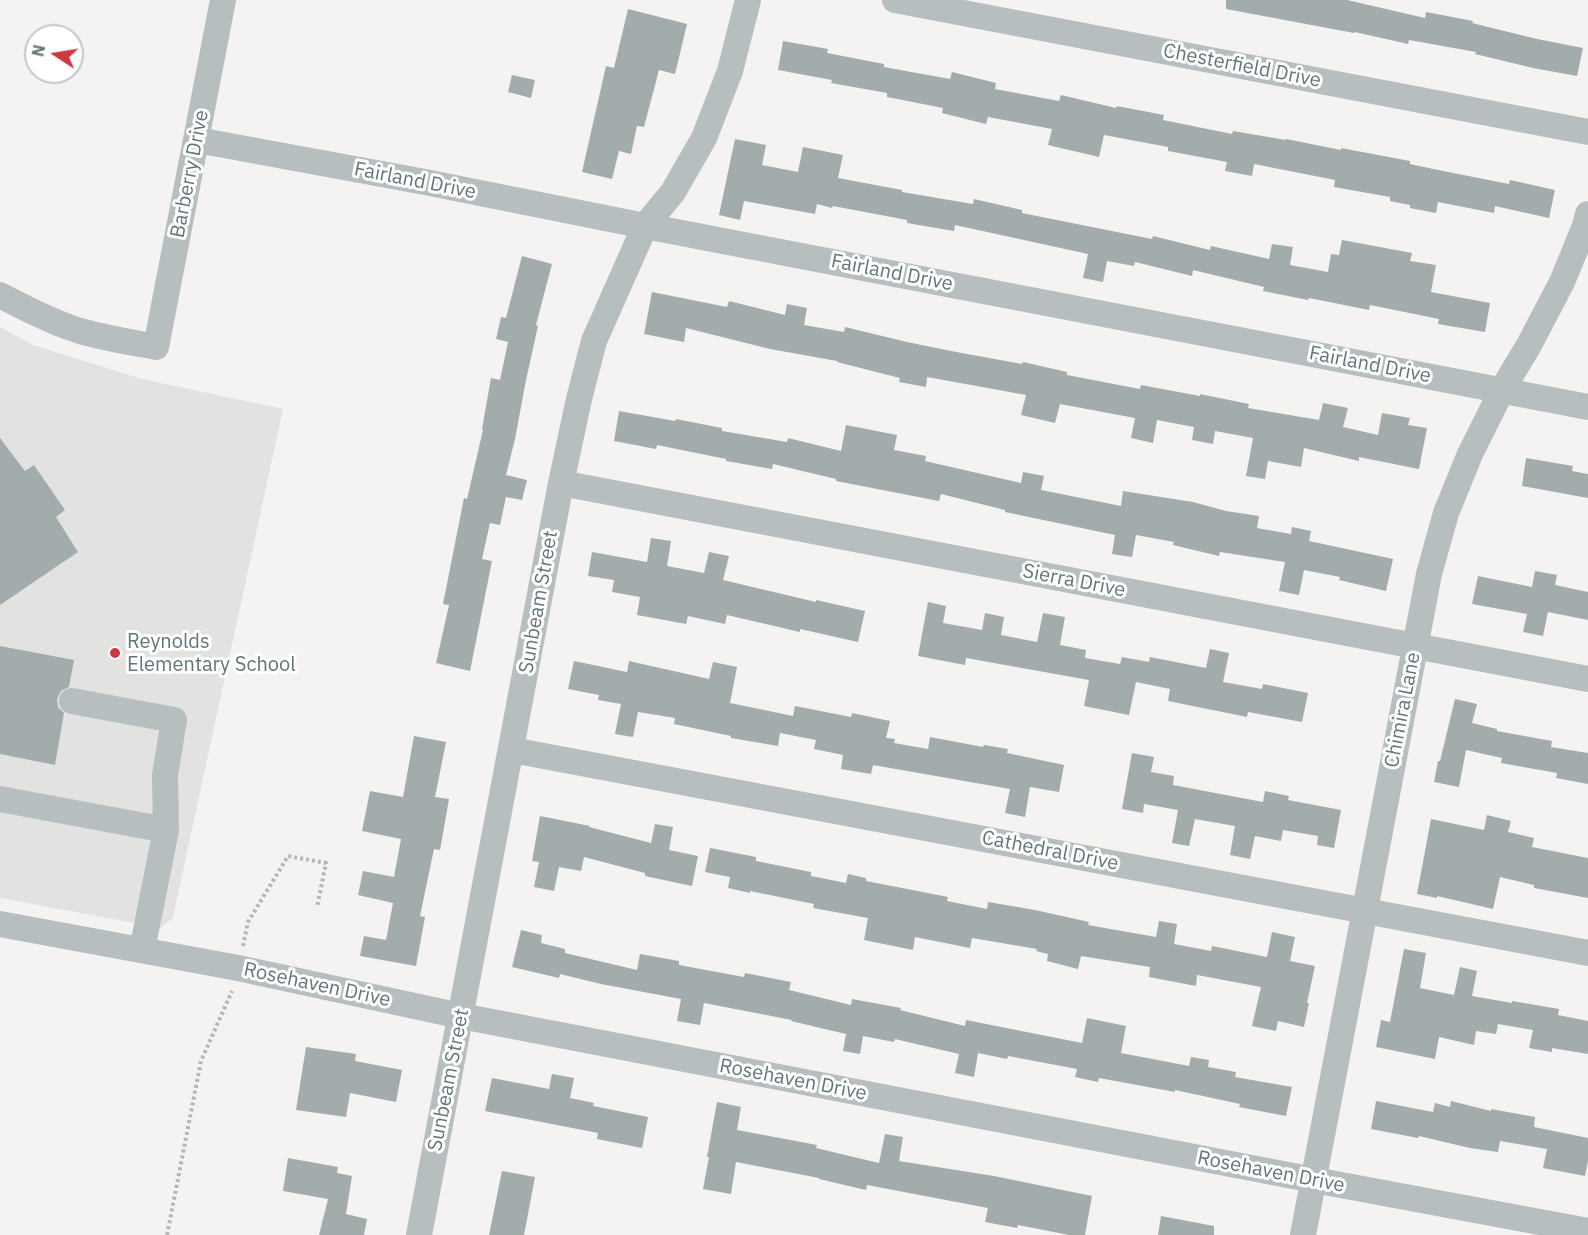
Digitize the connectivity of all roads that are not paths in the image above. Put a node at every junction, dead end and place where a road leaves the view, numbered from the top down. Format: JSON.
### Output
{"nodes":[{"id":1,"x":223,"y":0,"type":"edge"},
{"id":2,"x":748,"y":0,"type":"edge"},
{"id":3,"x":895,"y":0,"type":"edge"},
{"id":4,"x":1588,"y":132,"type":"edge"},
{"id":5,"x":196,"y":140,"type":"junction"},
{"id":6,"x":1588,"y":214,"type":"edge"},
{"id":7,"x":645,"y":226,"type":"junction"},
{"id":8,"x":0,"y":295,"type":"edge"},
{"id":9,"x":1502,"y":390,"type":"junction"},
{"id":10,"x":1588,"y":406,"type":"edge"},
{"id":11,"x":561,"y":483,"type":"junction"},
{"id":12,"x":1415,"y":646,"type":"junction"},
{"id":13,"x":1588,"y":679,"type":"edge"},
{"id":14,"x":72,"y":701,"type":"dead end"},
{"id":15,"x":512,"y":750,"type":"junction"},
{"id":16,"x":0,"y":799,"type":"edge"},
{"id":17,"x":166,"y":830,"type":"junction"},
{"id":18,"x":1366,"y":911,"type":"junction"},
{"id":19,"x":0,"y":924,"type":"edge"},
{"id":20,"x":141,"y":950,"type":"junction"},
{"id":21,"x":1588,"y":953,"type":"edge"},
{"id":22,"x":461,"y":1016,"type":"junction"},
{"id":23,"x":1314,"y":1180,"type":"junction"},
{"id":24,"x":1588,"y":1231,"type":"edge"},
{"id":25,"x":419,"y":1235,"type":"edge"},
{"id":26,"x":1304,"y":1235,"type":"edge"}],
"edges":[{"from":1,"to":5,"type":"street","name":"Barberry Drive"},
{"from":2,"to":7,"type":"street","name":"Sunbeam Street"},
{"from":3,"to":4,"type":"street","name":"Chesterfield Drive"},
{"from":5,"to":7,"type":"street","name":"Fairland Drive"},
{"from":5,"to":8,"type":"street","name":"Barberry Drive"},
{"from":6,"to":9,"type":"street","name":"Chimira Lane"},
{"from":7,"to":9,"type":"street","name":"Fairland Drive"},
{"from":7,"to":11,"type":"street","name":"Sunbeam Street"},
{"from":9,"to":10,"type":"street","name":"Fairland Drive"},
{"from":9,"to":12,"type":"street","name":"Chimira Lane"},
{"from":11,"to":12,"type":"street","name":"Sierra Drive"},
{"from":11,"to":15,"type":"street","name":"Sunbeam Street"},
{"from":12,"to":13,"type":"street","name":"Sierra Drive"},
{"from":12,"to":18,"type":"street","name":"Chimira Lane"},
{"from":14,"to":17,"type":"street"},
{"from":15,"to":18,"type":"street","name":"Cathedral Drive"},
{"from":15,"to":22,"type":"street","name":"Sunbeam Street"},
{"from":16,"to":17,"type":"street"},
{"from":17,"to":20,"type":"street"},
{"from":18,"to":21,"type":"street","name":"Cathedral Drive"},
{"from":18,"to":23,"type":"street","name":"Chimira Lane"},
{"from":19,"to":20,"type":"street","name":"Rosehaven Drive"},
{"from":20,"to":22,"type":"street","name":"Rosehaven Drive"},
{"from":22,"to":23,"type":"street","name":"Rosehaven Drive"},
{"from":22,"to":25,"type":"street","name":"Sunbeam Street"},
{"from":23,"to":24,"type":"street","name":"Rosehaven Drive"},
{"from":23,"to":26,"type":"street","name":"Chimira Lane"}]}
